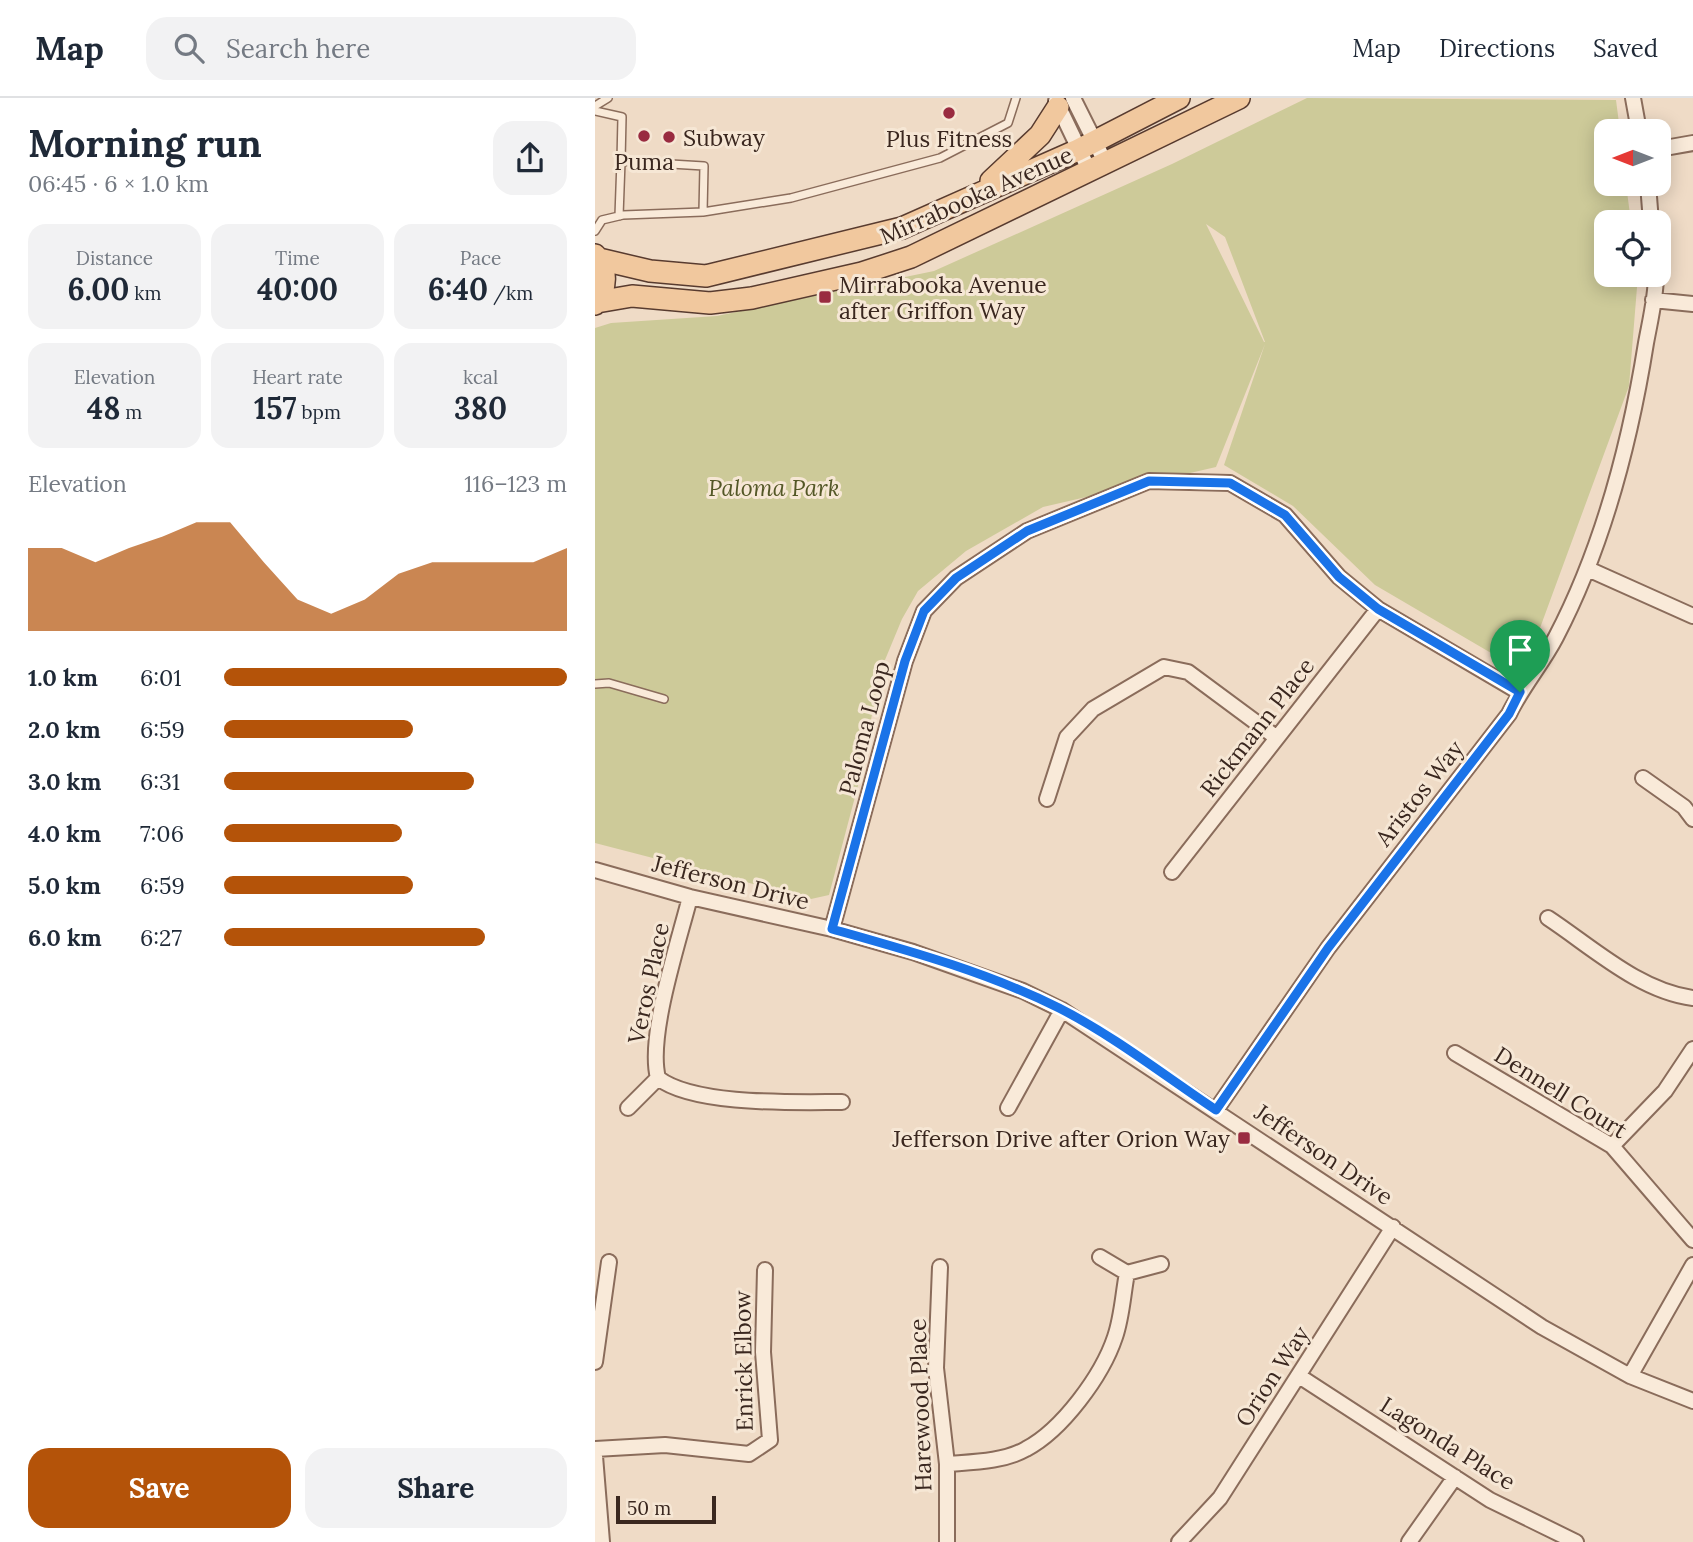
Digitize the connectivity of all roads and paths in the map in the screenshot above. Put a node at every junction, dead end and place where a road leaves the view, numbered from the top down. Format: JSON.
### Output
{"nodes":[{"id":1,"x":608,"y":98,"type":"edge"},
{"id":2,"x":1016,"y":98,"type":"edge"},
{"id":3,"x":1179,"y":98,"type":"edge"},
{"id":4,"x":1239,"y":98,"type":"edge"},
{"id":5,"x":1633,"y":98,"type":"edge"},
{"id":6,"x":1062,"y":101,"type":"edge"},
{"id":7,"x":595,"y":106,"type":"edge"},
{"id":8,"x":595,"y":111,"type":"edge"},
{"id":9,"x":1637,"y":119,"type":"edge"},
{"id":10,"x":1693,"y":143,"type":"edge"},
{"id":11,"x":1087,"y":146,"type":"junction"},
{"id":12,"x":1671,"y":147,"type":"edge"},
{"id":13,"x":621,"y":161,"type":"junction"},
{"id":14,"x":1098,"y":168,"type":"junction"},
{"id":15,"x":964,"y":201,"type":"junction"},
{"id":16,"x":703,"y":212,"type":"junction"},
{"id":17,"x":619,"y":216,"type":"junction"},
{"id":18,"x":595,"y":231,"type":"edge"},
{"id":19,"x":597,"y":257,"type":"edge"},
{"id":20,"x":1655,"y":287,"type":"edge"},
{"id":21,"x":1653,"y":300,"type":"junction"},
{"id":22,"x":596,"y":303,"type":"edge"},
{"id":23,"x":1693,"y":304,"type":"edge"},
{"id":24,"x":1588,"y":569,"type":"junction"},
{"id":25,"x":1378,"y":609,"type":"junction"},
{"id":26,"x":1693,"y":616,"type":"edge"},
{"id":27,"x":595,"y":684,"type":"edge"},
{"id":28,"x":1520,"y":692,"type":"junction"},
{"id":29,"x":664,"y":699,"type":"dead end"},
{"id":30,"x":1277,"y":738,"type":"junction"},
{"id":31,"x":1643,"y":778,"type":"dead end"},
{"id":32,"x":1047,"y":799,"type":"dead end"},
{"id":33,"x":1693,"y":818,"type":"edge"},
{"id":34,"x":596,"y":871,"type":"edge"},
{"id":35,"x":1172,"y":872,"type":"dead end"},
{"id":36,"x":690,"y":897,"type":"junction"},
{"id":37,"x":1548,"y":918,"type":"dead end"},
{"id":38,"x":832,"y":929,"type":"junction"},
{"id":39,"x":1693,"y":998,"type":"edge"},
{"id":40,"x":1062,"y":1010,"type":"junction"},
{"id":41,"x":1693,"y":1049,"type":"edge"},
{"id":42,"x":1455,"y":1053,"type":"dead end"},
{"id":43,"x":658,"y":1077,"type":"junction"},
{"id":44,"x":842,"y":1102,"type":"dead end"},
{"id":45,"x":628,"y":1108,"type":"dead end"},
{"id":46,"x":1008,"y":1108,"type":"dead end"},
{"id":47,"x":1216,"y":1110,"type":"junction"},
{"id":48,"x":1612,"y":1146,"type":"junction"},
{"id":49,"x":1393,"y":1227,"type":"junction"},
{"id":50,"x":1693,"y":1240,"type":"edge"},
{"id":51,"x":1100,"y":1257,"type":"dead end"},
{"id":52,"x":609,"y":1262,"type":"dead end"},
{"id":53,"x":1161,"y":1264,"type":"dead end"},
{"id":54,"x":1693,"y":1265,"type":"edge"},
{"id":55,"x":940,"y":1267,"type":"dead end"},
{"id":56,"x":765,"y":1270,"type":"dead end"},
{"id":57,"x":1127,"y":1273,"type":"junction"},
{"id":58,"x":595,"y":1362,"type":"edge"},
{"id":59,"x":1299,"y":1376,"type":"junction"},
{"id":60,"x":1630,"y":1376,"type":"junction"},
{"id":61,"x":1693,"y":1401,"type":"edge"},
{"id":62,"x":595,"y":1449,"type":"edge"},
{"id":63,"x":595,"y":1456,"type":"edge"},
{"id":64,"x":947,"y":1464,"type":"junction"},
{"id":65,"x":1455,"y":1477,"type":"junction"},
{"id":66,"x":601,"y":1542,"type":"edge"},
{"id":67,"x":947,"y":1542,"type":"edge"},
{"id":68,"x":1179,"y":1542,"type":"edge"},
{"id":69,"x":1409,"y":1542,"type":"edge"},
{"id":70,"x":1576,"y":1542,"type":"edge"}],
"edges":[{"from":1,"to":7,"type":"lane"},
{"from":2,"to":16,"type":"lane"},
{"from":3,"to":11,"type":"main road","name":"Mirrabooka Avenue"},
{"from":4,"to":14,"type":"main road","name":"Mirrabooka Avenue"},
{"from":5,"to":9,"type":"street"},
{"from":6,"to":11,"type":"street"},
{"from":6,"to":15,"type":"main road"},
{"from":8,"to":13,"type":"lane"},
{"from":10,"to":12,"type":"street"},
{"from":11,"to":14,"type":"street"},
{"from":11,"to":15,"type":"main road","name":"Mirrabooka Avenue"},
{"from":13,"to":16,"type":"lane"},
{"from":13,"to":17,"type":"lane"},
{"from":14,"to":22,"type":"main road","name":"Mirrabooka Avenue"},
{"from":15,"to":19,"type":"main road","name":"Mirrabooka Avenue"},
{"from":16,"to":17,"type":"lane"},
{"from":17,"to":18,"type":"lane"},
{"from":19,"to":22,"type":"main road","name":"Mirrabooka Avenue"},
{"from":20,"to":21,"type":"street","name":"Aristos Way"},
{"from":21,"to":23,"type":"street"},
{"from":21,"to":24,"type":"street","name":"Aristos Way"},
{"from":24,"to":26,"type":"street"},
{"from":24,"to":28,"type":"street","name":"Aristos Way"},
{"from":25,"to":28,"type":"street","name":"Paloma Loop"},
{"from":25,"to":30,"type":"street","name":"Rickmann Place"},
{"from":25,"to":38,"type":"street","name":"Paloma Loop"},
{"from":27,"to":29,"type":"lane"},
{"from":28,"to":47,"type":"street","name":"Aristos Way"},
{"from":30,"to":32,"type":"street"},
{"from":30,"to":35,"type":"street","name":"Rickmann Place"},
{"from":31,"to":33,"type":"street"},
{"from":34,"to":36,"type":"street","name":"Jefferson Drive"},
{"from":36,"to":38,"type":"street","name":"Jefferson Drive"},
{"from":36,"to":43,"type":"street","name":"Veros Place"},
{"from":37,"to":39,"type":"street"},
{"from":38,"to":40,"type":"street","name":"Jefferson Drive"},
{"from":40,"to":46,"type":"street"},
{"from":40,"to":47,"type":"street","name":"Jefferson Drive"},
{"from":41,"to":48,"type":"street"},
{"from":42,"to":48,"type":"street","name":"Dennell Court"},
{"from":43,"to":44,"type":"street"},
{"from":43,"to":45,"type":"street","name":"Veros Place"},
{"from":47,"to":49,"type":"street","name":"Jefferson Drive"},
{"from":48,"to":50,"type":"street","name":"Dennell Court"},
{"from":49,"to":59,"type":"street","name":"Orion Way"},
{"from":49,"to":60,"type":"street","name":"Jefferson Drive"},
{"from":51,"to":57,"type":"street"},
{"from":52,"to":58,"type":"street"},
{"from":53,"to":57,"type":"street"},
{"from":54,"to":60,"type":"street"},
{"from":55,"to":64,"type":"street","name":"Harewood Place"},
{"from":56,"to":62,"type":"street","name":"Enrick Elbow"},
{"from":57,"to":64,"type":"street"},
{"from":59,"to":65,"type":"street","name":"Lagonda Place"},
{"from":59,"to":68,"type":"street","name":"Orion Way"},
{"from":60,"to":61,"type":"street","name":"Jefferson Drive"},
{"from":63,"to":66,"type":"street"},
{"from":64,"to":67,"type":"street","name":"Harewood Place"},
{"from":65,"to":69,"type":"street"},
{"from":65,"to":70,"type":"street","name":"Lagonda Place"}]}
